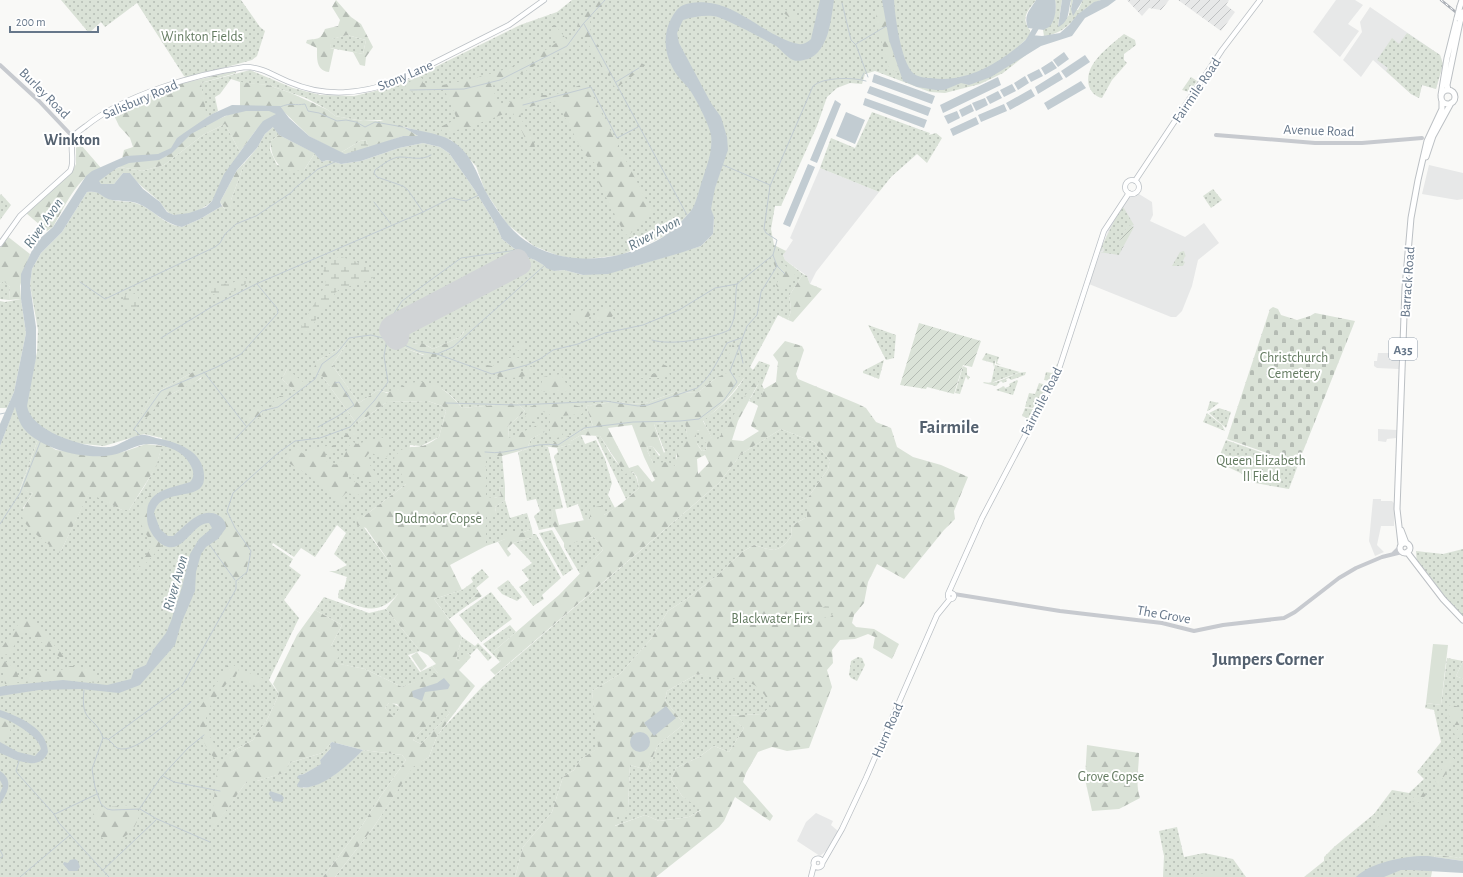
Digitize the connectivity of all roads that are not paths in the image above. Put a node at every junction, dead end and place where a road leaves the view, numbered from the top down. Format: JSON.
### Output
{"nodes":[{"id":1,"x":544,"y":0,"type":"edge"},
{"id":2,"x":1260,"y":0,"type":"edge"},
{"id":3,"x":1462,"y":0,"type":"edge"},
{"id":4,"x":1463,"y":12,"type":"edge"},
{"id":5,"x":1459,"y":20,"type":"junction"},
{"id":6,"x":0,"y":65,"type":"edge"},
{"id":7,"x":254,"y":67,"type":"joint"},
{"id":8,"x":1448,"y":90,"type":"junction"},
{"id":9,"x":1441,"y":94,"type":"junction"},
{"id":10,"x":1442,"y":101,"type":"junction"},
{"id":11,"x":1451,"y":103,"type":"junction"},
{"id":12,"x":1216,"y":135,"type":"dead end"},
{"id":13,"x":73,"y":137,"type":"junction"},
{"id":14,"x":1422,"y":138,"type":"dead end"},
{"id":15,"x":1135,"y":181,"type":"junction"},
{"id":16,"x":1418,"y":184,"type":"junction"},
{"id":17,"x":1128,"y":193,"type":"junction"},
{"id":18,"x":0,"y":244,"type":"edge"},
{"id":19,"x":1403,"y":548,"type":"junction"},
{"id":20,"x":951,"y":595,"type":"junction"},
{"id":21,"x":1463,"y":620,"type":"edge"},
{"id":22,"x":821,"y":860,"type":"junction"},
{"id":23,"x":816,"y":866,"type":"junction"},
{"id":24,"x":812,"y":875,"type":"edge"}],
"edges":[{"from":1,"to":7,"type":"main road","name":"Stony Lane"},
{"from":2,"to":15,"type":"main road","name":"Fairmile Road"},
{"from":3,"to":5,"type":"main road","number":"A35","bridge":true},
{"from":4,"to":5,"type":"main road","number":"A35","bridge":true},
{"from":5,"to":8,"type":"main road","number":"A35"},
{"from":5,"to":9,"type":"main road","number":"A35"},
{"from":6,"to":13,"type":"street","name":"Burley Road"},
{"from":7,"to":13,"type":"main road","name":"Salisbury Road"},
{"from":8,"to":9,"type":"main road"},
{"from":8,"to":11,"type":"main road","number":"A35"},
{"from":9,"to":10,"type":"main road","number":"A35"},
{"from":10,"to":11,"type":"main road"},
{"from":10,"to":16,"type":"main road","name":"Barrack Road","number":"A35"},
{"from":11,"to":16,"type":"main road","name":"Barrack Road","number":"A35"},
{"from":12,"to":14,"type":"street","name":"Avenue Road"},
{"from":13,"to":18,"type":"main road"},
{"from":15,"to":17,"type":"main road"},
{"from":15,"to":17,"type":"main road"},
{"from":16,"to":19,"type":"main road","name":"Barrack Road","number":"A35"},
{"from":17,"to":20,"type":"main road","name":"Fairmile Road"},
{"from":19,"to":20,"type":"street","name":"The Grove"},
{"from":19,"to":21,"type":"main road","name":"Barrack Road","number":"A35"},
{"from":20,"to":22,"type":"main road","name":"Hurn Road"},
{"from":22,"to":23,"type":"main road"},
{"from":22,"to":23,"type":"main road"},
{"from":23,"to":24,"type":"main road"}]}
